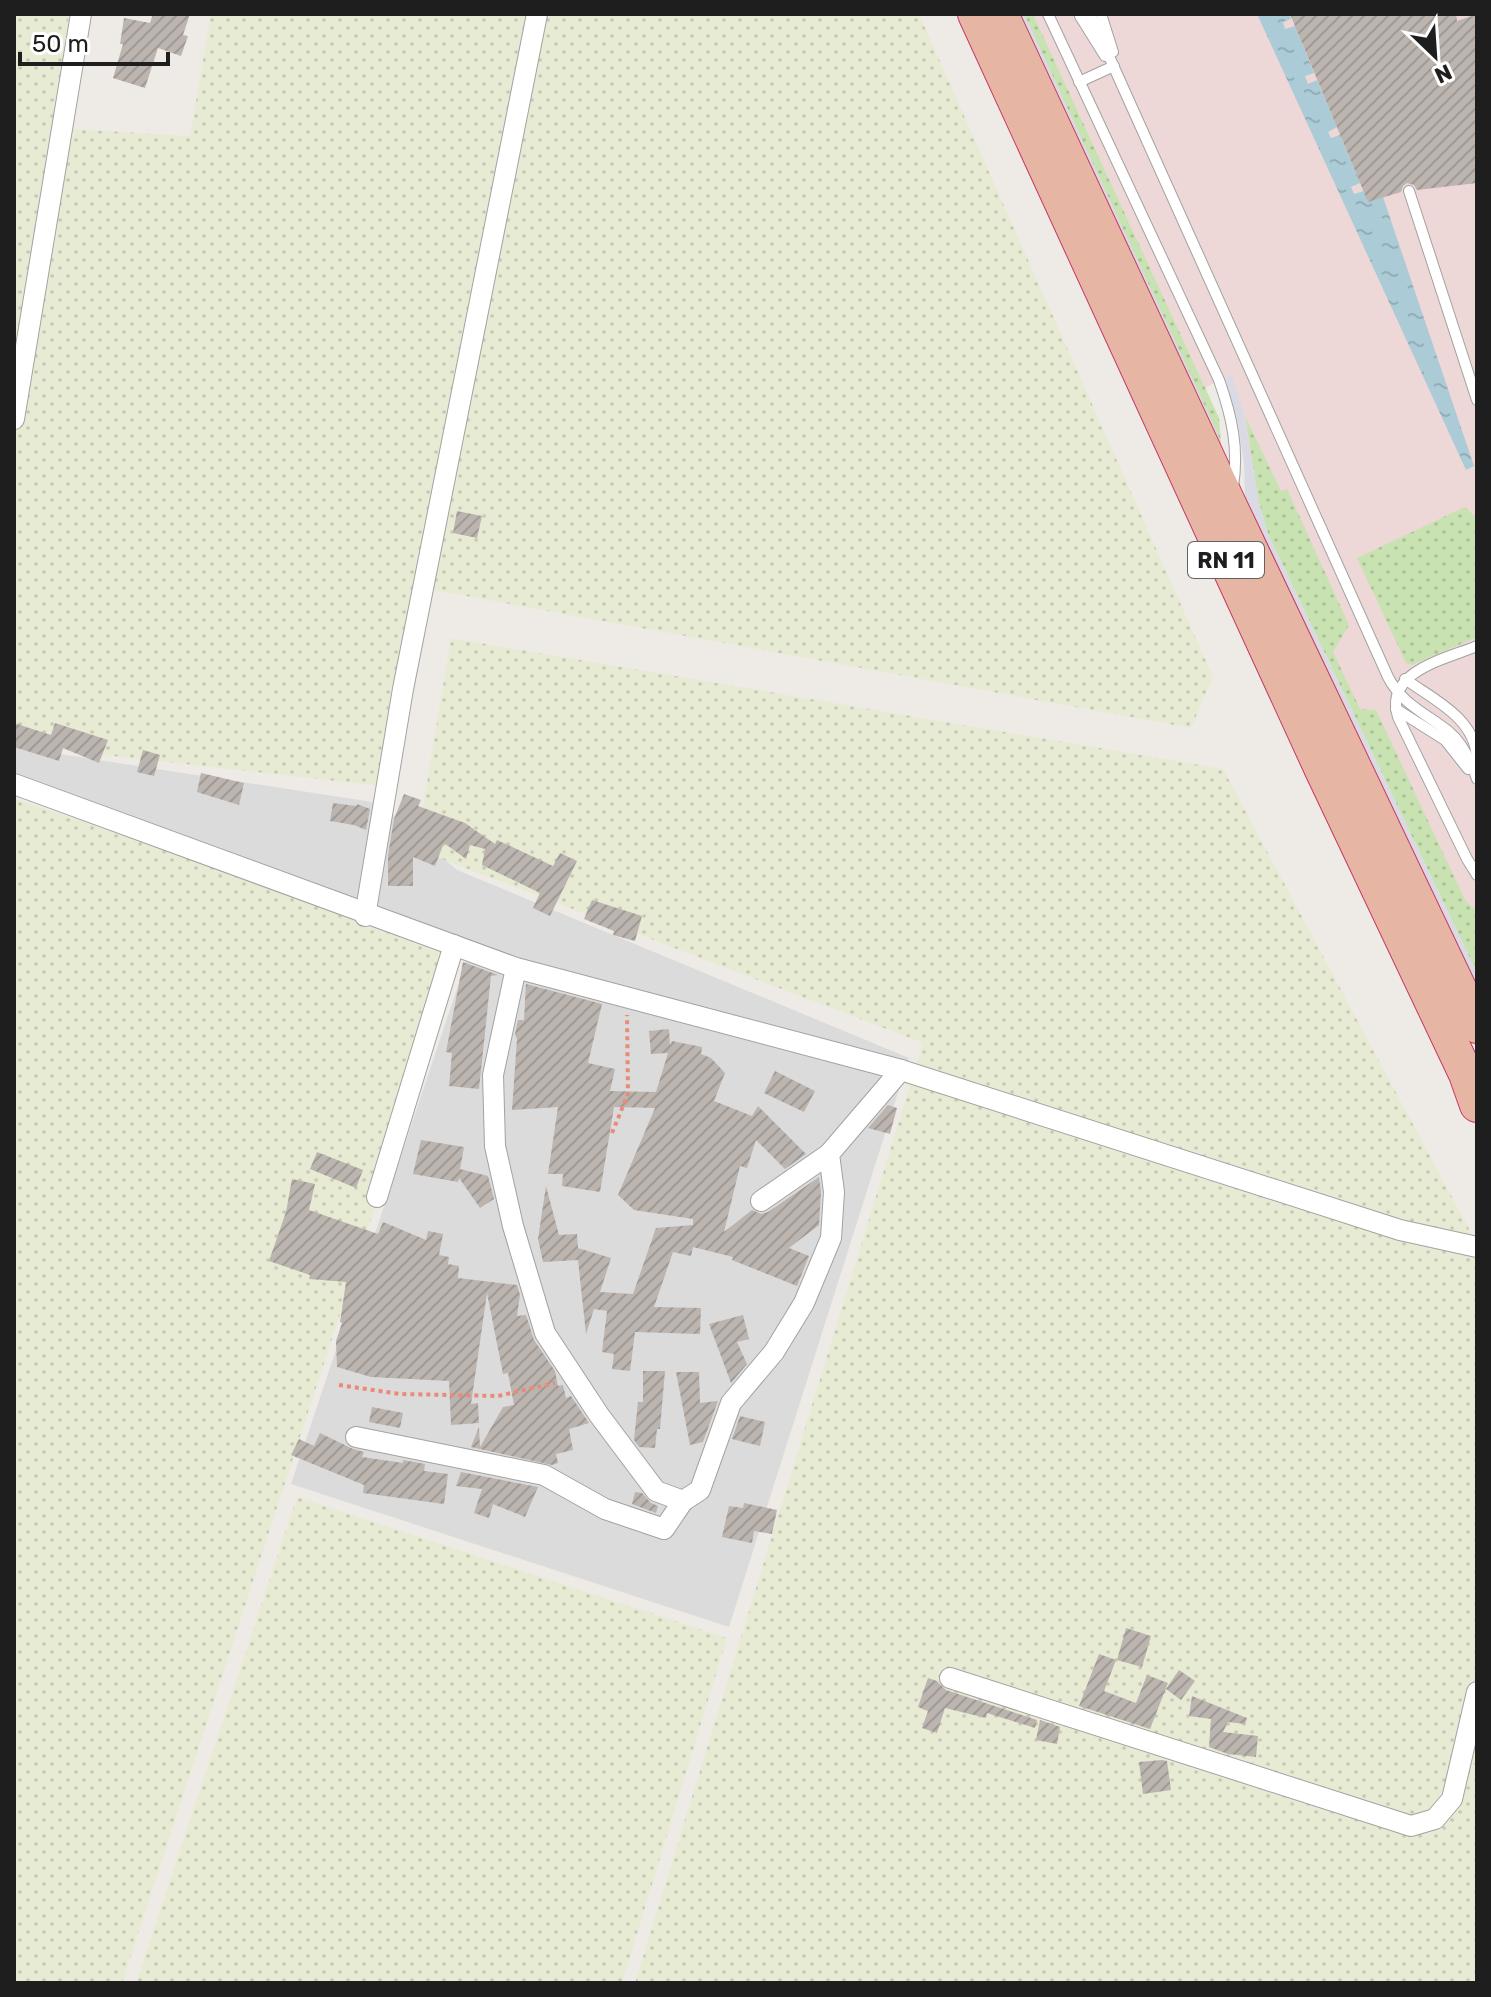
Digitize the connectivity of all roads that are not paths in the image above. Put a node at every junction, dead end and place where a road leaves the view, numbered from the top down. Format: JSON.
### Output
{"nodes":[{"id":1,"x":81,"y":14,"type":"edge"},
{"id":2,"x":537,"y":14,"type":"edge"},
{"id":3,"x":975,"y":14,"type":"edge"},
{"id":4,"x":1001,"y":14,"type":"edge"},
{"id":5,"x":1048,"y":14,"type":"edge"},
{"id":6,"x":1101,"y":14,"type":"edge"},
{"id":7,"x":1085,"y":15,"type":"edge"},
{"id":8,"x":1114,"y":66,"type":"junction"},
{"id":9,"x":1079,"y":82,"type":"junction"},
{"id":10,"x":1409,"y":191,"type":"dead end"},
{"id":11,"x":21,"y":342,"type":"edge"},
{"id":12,"x":1477,"y":400,"type":"edge"},
{"id":13,"x":14,"y":419,"type":"edge"},
{"id":14,"x":1229,"y":504,"type":"junction"},
{"id":15,"x":1477,"y":646,"type":"edge"},
{"id":16,"x":1405,"y":679,"type":"junction"},
{"id":17,"x":1398,"y":693,"type":"junction"},
{"id":18,"x":1396,"y":709,"type":"junction"},
{"id":19,"x":1477,"y":758,"type":"edge"},
{"id":20,"x":1477,"y":779,"type":"edge"},
{"id":21,"x":14,"y":784,"type":"edge"},
{"id":22,"x":1477,"y":875,"type":"edge"},
{"id":23,"x":366,"y":914,"type":"junction"},
{"id":24,"x":454,"y":945,"type":"junction"},
{"id":25,"x":516,"y":968,"type":"junction"},
{"id":26,"x":1477,"y":1026,"type":"edge"},
{"id":27,"x":901,"y":1070,"type":"junction"},
{"id":28,"x":1477,"y":1105,"type":"edge"},
{"id":29,"x":829,"y":1154,"type":"junction"},
{"id":30,"x":377,"y":1197,"type":"dead end"},
{"id":31,"x":761,"y":1201,"type":"dead end"},
{"id":32,"x":1477,"y":1247,"type":"edge"},
{"id":33,"x":356,"y":1437,"type":"dead end"},
{"id":34,"x":683,"y":1501,"type":"junction"},
{"id":35,"x":950,"y":1678,"type":"dead end"},
{"id":36,"x":1477,"y":1692,"type":"edge"}],
"edges":[{"from":1,"to":11,"type":"street"},
{"from":2,"to":23,"type":"street"},
{"from":3,"to":28,"type":"highway","number":"RN 11"},
{"from":4,"to":14,"type":"highway","number":"RN 11"},
{"from":5,"to":9,"type":"lane"},
{"from":6,"to":8,"type":"lane"},
{"from":7,"to":8,"type":"lane"},
{"from":8,"to":9,"type":"lane"},
{"from":8,"to":17,"type":"lane"},
{"from":9,"to":14,"type":"lane"},
{"from":10,"to":12,"type":"lane"},
{"from":11,"to":13,"type":"street"},
{"from":14,"to":26,"type":"highway","number":"RN 11"},
{"from":15,"to":16,"type":"lane"},
{"from":16,"to":17,"type":"lane"},
{"from":16,"to":19,"type":"lane"},
{"from":17,"to":18,"type":"lane"},
{"from":17,"to":20,"type":"lane"},
{"from":18,"to":20,"type":"lane"},
{"from":18,"to":22,"type":"lane"},
{"from":21,"to":23,"type":"street"},
{"from":23,"to":24,"type":"street"},
{"from":24,"to":25,"type":"street"},
{"from":24,"to":30,"type":"street"},
{"from":25,"to":27,"type":"street"},
{"from":25,"to":34,"type":"street"},
{"from":27,"to":29,"type":"street"},
{"from":27,"to":32,"type":"street"},
{"from":29,"to":31,"type":"street"},
{"from":29,"to":34,"type":"street"},
{"from":33,"to":34,"type":"street"},
{"from":35,"to":36,"type":"street"}]}
